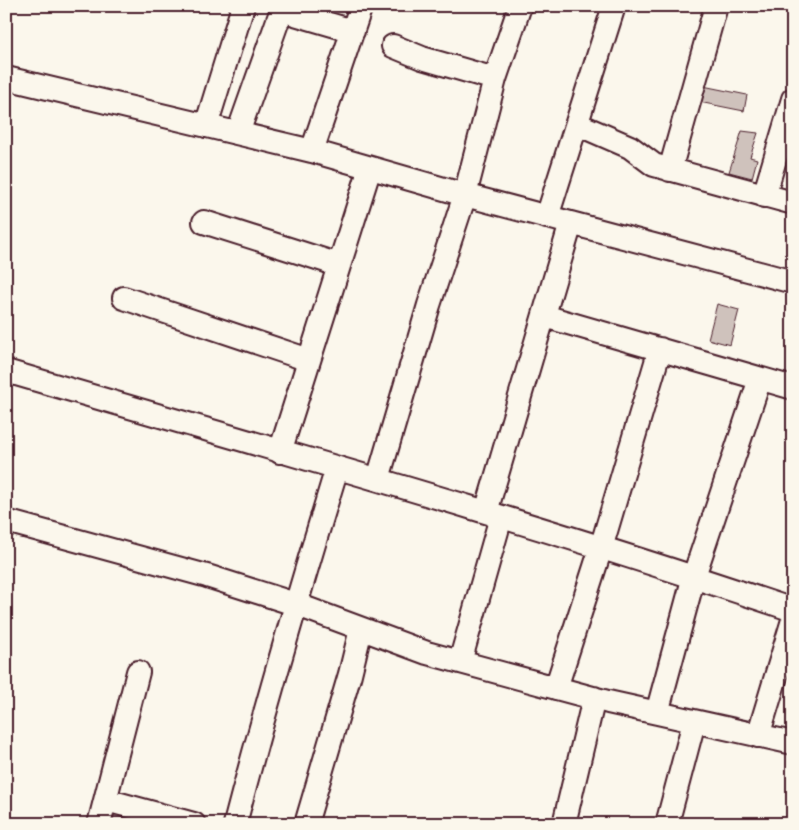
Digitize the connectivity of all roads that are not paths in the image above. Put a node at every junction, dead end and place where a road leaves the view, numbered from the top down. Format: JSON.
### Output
{"nodes":[{"id":1,"x":243,"y":6,"type":"edge"},
{"id":2,"x":361,"y":6,"type":"edge"},
{"id":3,"x":520,"y":6,"type":"edge"},
{"id":4,"x":614,"y":6,"type":"edge"},
{"id":5,"x":716,"y":6,"type":"edge"},
{"id":6,"x":282,"y":8,"type":"edge"},
{"id":7,"x":354,"y":31,"type":"junction"},
{"id":8,"x":393,"y":46,"type":"dead end"},
{"id":9,"x":6,"y":78,"type":"edge"},
{"id":10,"x":495,"y":79,"type":"junction"},
{"id":11,"x":793,"y":99,"type":"edge"},
{"id":12,"x":577,"y":124,"type":"junction"},
{"id":13,"x":206,"y":126,"type":"junction"},
{"id":14,"x":238,"y":133,"type":"junction"},
{"id":15,"x":312,"y":151,"type":"junction"},
{"id":16,"x":370,"y":168,"type":"junction"},
{"id":17,"x":670,"y":170,"type":"junction"},
{"id":18,"x":465,"y":196,"type":"junction"},
{"id":19,"x":764,"y":196,"type":"junction"},
{"id":20,"x":793,"y":203,"type":"edge"},
{"id":21,"x":547,"y":217,"type":"junction"},
{"id":22,"x":204,"y":222,"type":"dead end"},
{"id":23,"x":571,"y":223,"type":"junction"},
{"id":24,"x":339,"y":265,"type":"junction"},
{"id":25,"x":793,"y":282,"type":"edge"},
{"id":26,"x":124,"y":298,"type":"dead end"},
{"id":27,"x":544,"y":316,"type":"junction"},
{"id":28,"x":660,"y":349,"type":"junction"},
{"id":29,"x":309,"y":360,"type":"junction"},
{"id":30,"x":6,"y":371,"type":"edge"},
{"id":31,"x":760,"y":379,"type":"junction"},
{"id":32,"x":793,"y":388,"type":"edge"},
{"id":33,"x":280,"y":452,"type":"junction"},
{"id":34,"x":338,"y":468,"type":"junction"},
{"id":35,"x":378,"y":480,"type":"junction"},
{"id":36,"x":494,"y":515,"type":"junction"},
{"id":37,"x":6,"y":521,"type":"edge"},
{"id":38,"x":600,"y":548,"type":"junction"},
{"id":39,"x":694,"y":576,"type":"junction"},
{"id":40,"x":295,"y":604,"type":"junction"},
{"id":41,"x":793,"y":610,"type":"edge"},
{"id":42,"x":793,"y":620,"type":"edge"},
{"id":43,"x":361,"y":628,"type":"junction"},
{"id":44,"x":460,"y":662,"type":"junction"},
{"id":45,"x":138,"y":672,"type":"dead end"},
{"id":46,"x":556,"y":688,"type":"junction"},
{"id":47,"x":594,"y":698,"type":"junction"},
{"id":48,"x":657,"y":713,"type":"junction"},
{"id":49,"x":694,"y":722,"type":"junction"},
{"id":50,"x":758,"y":736,"type":"junction"},
{"id":51,"x":793,"y":743,"type":"edge"},
{"id":52,"x":106,"y":800,"type":"junction"},
{"id":53,"x":180,"y":822,"type":"edge"},
{"id":54,"x":99,"y":824,"type":"edge"},
{"id":55,"x":235,"y":824,"type":"edge"},
{"id":56,"x":306,"y":824,"type":"edge"},
{"id":57,"x":564,"y":824,"type":"edge"},
{"id":58,"x":667,"y":824,"type":"edge"}],
"edges":[{"from":1,"to":13,"type":"street"},
{"from":2,"to":7,"type":"street"},
{"from":3,"to":10,"type":"street"},
{"from":4,"to":12,"type":"street"},
{"from":5,"to":17,"type":"street"},
{"from":6,"to":7,"type":"street"},
{"from":6,"to":14,"type":"street"},
{"from":7,"to":15,"type":"street"},
{"from":8,"to":10,"type":"street"},
{"from":9,"to":13,"type":"street"},
{"from":10,"to":18,"type":"street"},
{"from":11,"to":19,"type":"street"},
{"from":12,"to":17,"type":"street"},
{"from":12,"to":21,"type":"street"},
{"from":13,"to":14,"type":"street"},
{"from":14,"to":15,"type":"street"},
{"from":15,"to":16,"type":"street"},
{"from":16,"to":18,"type":"street"},
{"from":16,"to":24,"type":"street"},
{"from":17,"to":19,"type":"street"},
{"from":18,"to":21,"type":"street"},
{"from":18,"to":35,"type":"street"},
{"from":19,"to":20,"type":"street"},
{"from":21,"to":23,"type":"street"},
{"from":22,"to":24,"type":"street"},
{"from":23,"to":25,"type":"street"},
{"from":23,"to":27,"type":"street"},
{"from":24,"to":29,"type":"street"},
{"from":26,"to":29,"type":"street"},
{"from":27,"to":28,"type":"street"},
{"from":27,"to":36,"type":"street"},
{"from":28,"to":31,"type":"street"},
{"from":28,"to":38,"type":"street"},
{"from":29,"to":33,"type":"street"},
{"from":30,"to":33,"type":"street"},
{"from":31,"to":32,"type":"street"},
{"from":31,"to":39,"type":"street"},
{"from":33,"to":34,"type":"street"},
{"from":34,"to":35,"type":"street"},
{"from":34,"to":40,"type":"street"},
{"from":35,"to":36,"type":"street"},
{"from":36,"to":38,"type":"street"},
{"from":36,"to":44,"type":"street"},
{"from":37,"to":40,"type":"street"},
{"from":38,"to":39,"type":"street"},
{"from":38,"to":46,"type":"street"},
{"from":39,"to":41,"type":"street"},
{"from":39,"to":48,"type":"street"},
{"from":40,"to":43,"type":"street"},
{"from":40,"to":55,"type":"street"},
{"from":42,"to":50,"type":"street"},
{"from":43,"to":44,"type":"street"},
{"from":43,"to":56,"type":"street"},
{"from":44,"to":46,"type":"street"},
{"from":45,"to":52,"type":"street"},
{"from":46,"to":47,"type":"street"},
{"from":47,"to":48,"type":"street"},
{"from":47,"to":57,"type":"street"},
{"from":48,"to":49,"type":"street"},
{"from":49,"to":50,"type":"street"},
{"from":49,"to":58,"type":"street"},
{"from":50,"to":51,"type":"street"},
{"from":52,"to":53,"type":"street"},
{"from":52,"to":54,"type":"street"}]}
